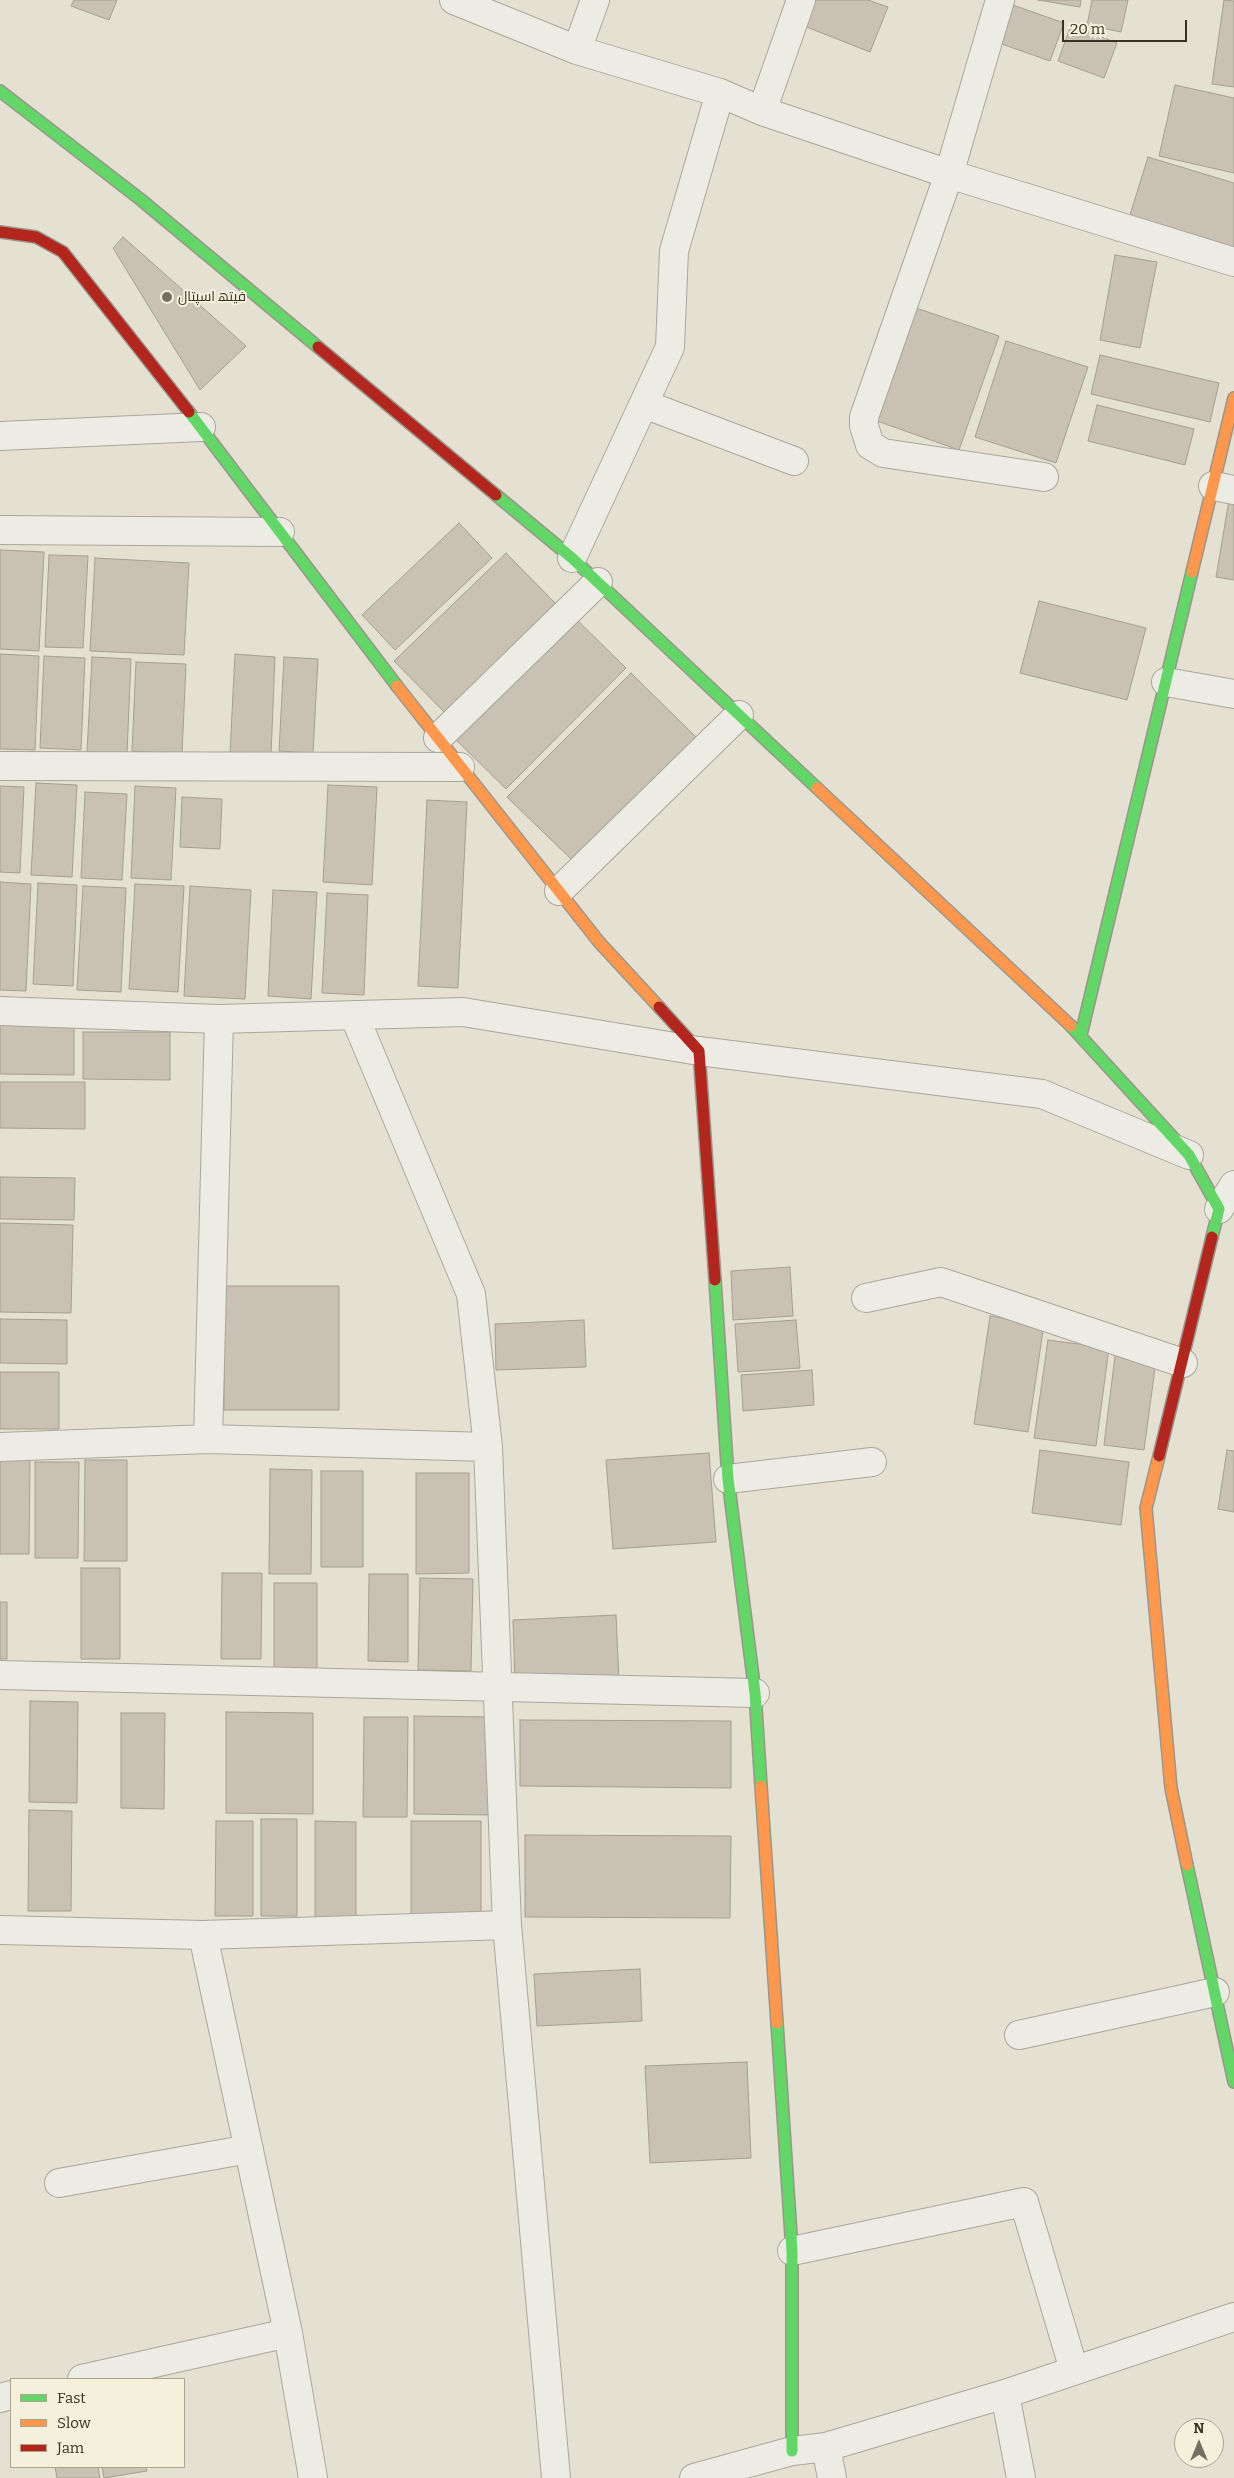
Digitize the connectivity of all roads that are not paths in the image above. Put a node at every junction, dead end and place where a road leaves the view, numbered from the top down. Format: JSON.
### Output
{"nodes":[{"id":1,"x":454,"y":0,"type":"edge"},
{"id":2,"x":595,"y":0,"type":"edge"},
{"id":3,"x":800,"y":0,"type":"edge"},
{"id":4,"x":1000,"y":0,"type":"edge"},
{"id":5,"x":577,"y":50,"type":"junction"},
{"id":6,"x":0,"y":91,"type":"edge"},
{"id":7,"x":720,"y":93,"type":"junction"},
{"id":8,"x":762,"y":111,"type":"junction"},
{"id":9,"x":949,"y":174,"type":"junction"},
{"id":10,"x":0,"y":232,"type":"edge"},
{"id":11,"x":1234,"y":262,"type":"edge"},
{"id":12,"x":1234,"y":398,"type":"edge"},
{"id":13,"x":644,"y":404,"type":"junction"},
{"id":14,"x":201,"y":427,"type":"junction"},
{"id":15,"x":0,"y":436,"type":"edge"},
{"id":16,"x":794,"y":461,"type":"dead end"},
{"id":17,"x":1044,"y":477,"type":"dead end"},
{"id":18,"x":1223,"y":488,"type":"edge"},
{"id":19,"x":0,"y":530,"type":"edge"},
{"id":20,"x":280,"y":532,"type":"junction"},
{"id":21,"x":572,"y":558,"type":"junction"},
{"id":22,"x":598,"y":582,"type":"junction"},
{"id":23,"x":1166,"y":682,"type":"junction"},
{"id":24,"x":1234,"y":694,"type":"edge"},
{"id":25,"x":739,"y":715,"type":"junction"},
{"id":26,"x":438,"y":738,"type":"junction"},
{"id":27,"x":0,"y":766,"type":"edge"},
{"id":28,"x":460,"y":767,"type":"junction"},
{"id":29,"x":558,"y":891,"type":"junction"},
{"id":30,"x":0,"y":1011,"type":"edge"},
{"id":31,"x":354,"y":1015,"type":"junction"},
{"id":32,"x":219,"y":1019,"type":"junction"},
{"id":33,"x":1081,"y":1034,"type":"junction"},
{"id":34,"x":699,"y":1051,"type":"junction"},
{"id":35,"x":1189,"y":1155,"type":"junction"},
{"id":36,"x":1234,"y":1185,"type":"edge"},
{"id":37,"x":1223,"y":1211,"type":"junction"},
{"id":38,"x":866,"y":1298,"type":"dead end"},
{"id":39,"x":1183,"y":1363,"type":"junction"},
{"id":40,"x":208,"y":1439,"type":"junction"},
{"id":41,"x":0,"y":1447,"type":"edge"},
{"id":42,"x":488,"y":1447,"type":"junction"},
{"id":43,"x":872,"y":1462,"type":"dead end"},
{"id":44,"x":728,"y":1479,"type":"junction"},
{"id":45,"x":0,"y":1675,"type":"edge"},
{"id":46,"x":497,"y":1686,"type":"junction"},
{"id":47,"x":755,"y":1693,"type":"junction"},
{"id":48,"x":507,"y":1925,"type":"junction"},
{"id":49,"x":0,"y":1930,"type":"edge"},
{"id":50,"x":203,"y":1935,"type":"junction"},
{"id":51,"x":1214,"y":1992,"type":"junction"},
{"id":52,"x":1228,"y":2020,"type":"edge"},
{"id":53,"x":1019,"y":2035,"type":"dead end"},
{"id":54,"x":1234,"y":2082,"type":"edge"},
{"id":55,"x":249,"y":2150,"type":"junction"},
{"id":56,"x":59,"y":2183,"type":"dead end"},
{"id":57,"x":792,"y":2251,"type":"junction"},
{"id":58,"x":1234,"y":2317,"type":"edge"},
{"id":59,"x":288,"y":2333,"type":"junction"},
{"id":60,"x":1074,"y":2370,"type":"junction"},
{"id":61,"x":86,"y":2378,"type":"edge"},
{"id":62,"x":1005,"y":2394,"type":"junction"},
{"id":63,"x":826,"y":2447,"type":"junction"},
{"id":64,"x":792,"y":2451,"type":"junction"},
{"id":65,"x":313,"y":2478,"type":"edge"},
{"id":66,"x":556,"y":2478,"type":"edge"},
{"id":67,"x":694,"y":2478,"type":"edge"},
{"id":68,"x":832,"y":2478,"type":"edge"},
{"id":69,"x":1021,"y":2478,"type":"edge"}],
"edges":[{"from":1,"to":5,"type":"street"},
{"from":2,"to":5,"type":"street"},
{"from":3,"to":8,"type":"street"},
{"from":4,"to":9,"type":"street"},
{"from":5,"to":7,"type":"street"},
{"from":6,"to":21,"type":"street"},
{"from":7,"to":8,"type":"street"},
{"from":7,"to":13,"type":"street"},
{"from":8,"to":9,"type":"street"},
{"from":9,"to":11,"type":"street"},
{"from":9,"to":17,"type":"street"},
{"from":10,"to":14,"type":"street"},
{"from":12,"to":18,"type":"street"},
{"from":13,"to":16,"type":"street"},
{"from":13,"to":21,"type":"street"},
{"from":14,"to":15,"type":"street"},
{"from":14,"to":20,"type":"street"},
{"from":18,"to":23,"type":"street"},
{"from":19,"to":20,"type":"street"},
{"from":20,"to":26,"type":"street"},
{"from":21,"to":22,"type":"street"},
{"from":22,"to":25,"type":"street"},
{"from":22,"to":26,"type":"street"},
{"from":23,"to":24,"type":"street"},
{"from":23,"to":33,"type":"street"},
{"from":25,"to":29,"type":"street"},
{"from":25,"to":33,"type":"street"},
{"from":26,"to":28,"type":"street"},
{"from":27,"to":28,"type":"street"},
{"from":28,"to":29,"type":"street"},
{"from":29,"to":34,"type":"street"},
{"from":30,"to":32,"type":"street"},
{"from":31,"to":32,"type":"street"},
{"from":31,"to":34,"type":"street"},
{"from":31,"to":42,"type":"street"},
{"from":32,"to":40,"type":"street"},
{"from":33,"to":35,"type":"street"},
{"from":34,"to":35,"type":"street"},
{"from":34,"to":44,"type":"street"},
{"from":35,"to":37,"type":"street"},
{"from":36,"to":37,"type":"street"},
{"from":37,"to":39,"type":"street"},
{"from":38,"to":39,"type":"street"},
{"from":39,"to":51,"type":"street"},
{"from":40,"to":41,"type":"street"},
{"from":40,"to":42,"type":"street"},
{"from":42,"to":46,"type":"street"},
{"from":43,"to":44,"type":"street"},
{"from":44,"to":47,"type":"street"},
{"from":45,"to":46,"type":"street"},
{"from":46,"to":47,"type":"street"},
{"from":46,"to":48,"type":"street"},
{"from":47,"to":57,"type":"street"},
{"from":48,"to":50,"type":"street"},
{"from":48,"to":66,"type":"street"},
{"from":49,"to":50,"type":"street"},
{"from":50,"to":55,"type":"street"},
{"from":51,"to":52,"type":"street"},
{"from":51,"to":53,"type":"street"},
{"from":52,"to":54,"type":"street"},
{"from":55,"to":56,"type":"street"},
{"from":55,"to":59,"type":"street"},
{"from":57,"to":60,"type":"street"},
{"from":57,"to":64,"type":"street"},
{"from":58,"to":60,"type":"street"},
{"from":59,"to":61,"type":"street"},
{"from":59,"to":65,"type":"street"},
{"from":60,"to":62,"type":"street"},
{"from":62,"to":63,"type":"street"},
{"from":62,"to":69,"type":"street"},
{"from":63,"to":64,"type":"street"},
{"from":63,"to":68,"type":"street"},
{"from":64,"to":67,"type":"street"}]}
